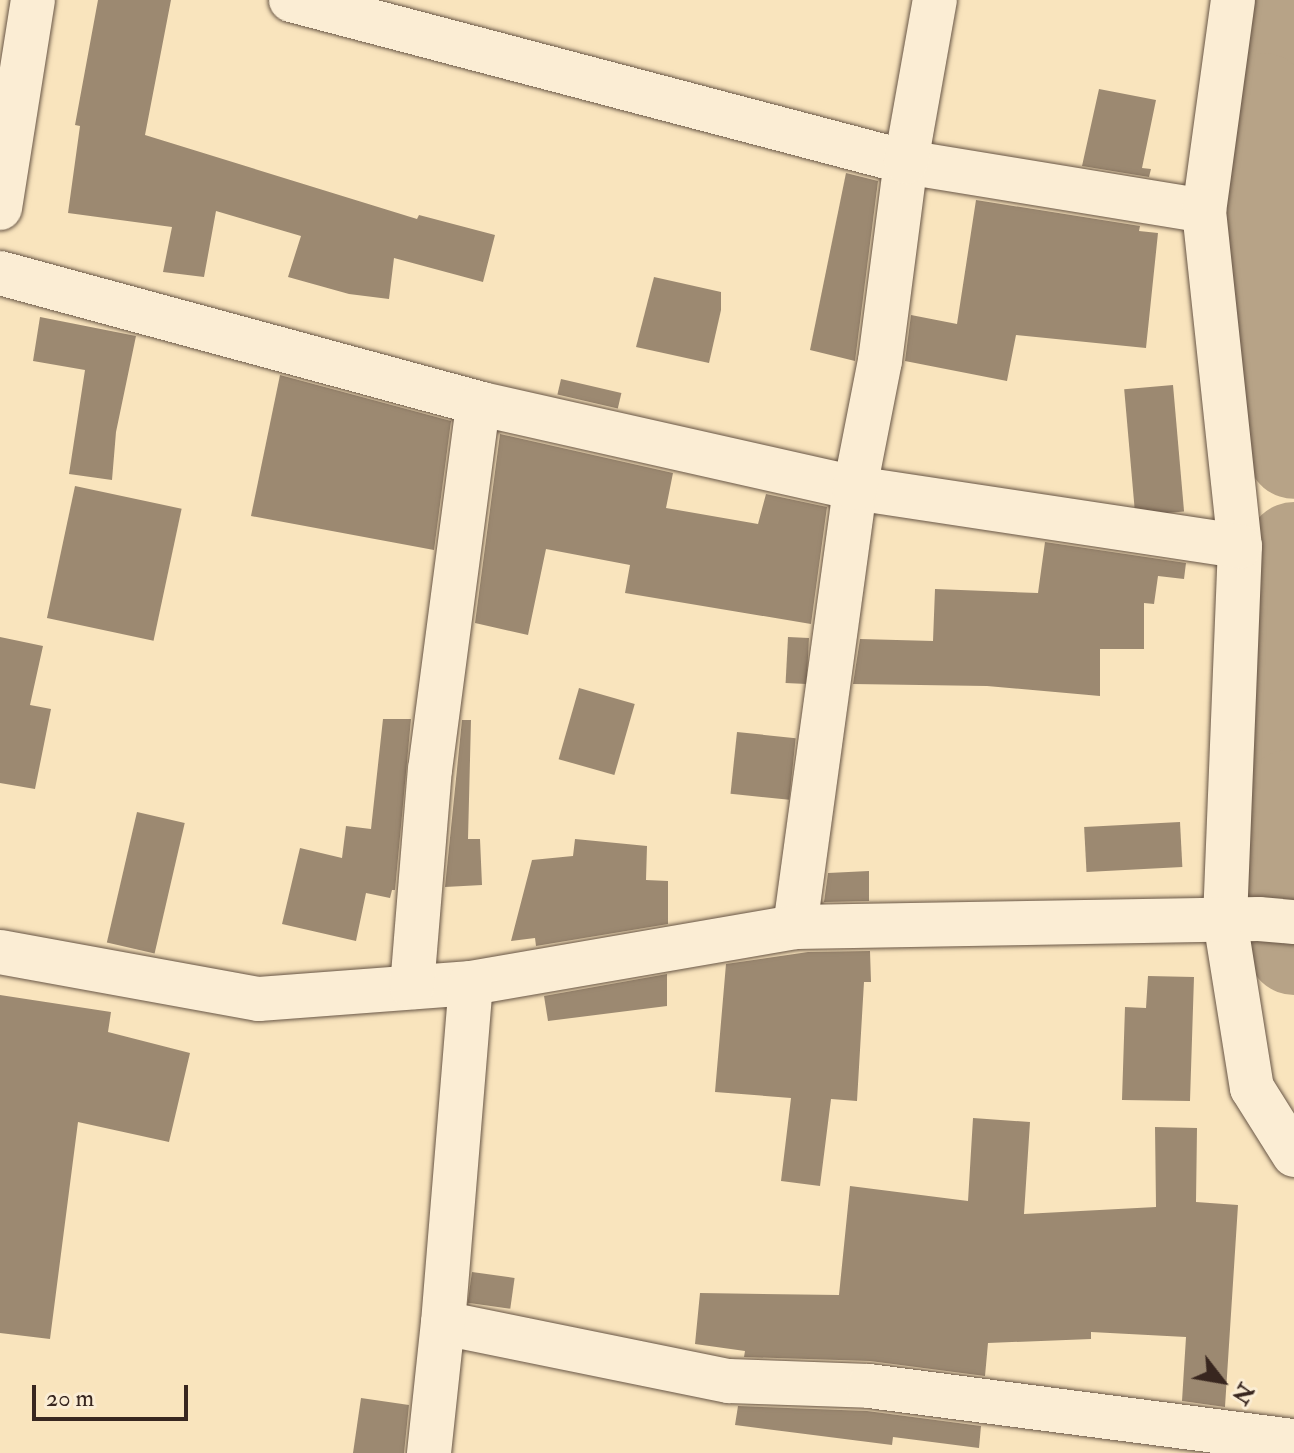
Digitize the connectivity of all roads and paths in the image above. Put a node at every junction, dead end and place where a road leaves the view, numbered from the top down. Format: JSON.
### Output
{"nodes":[{"id":1,"x":33,"y":0,"type":"edge"},
{"id":2,"x":291,"y":0,"type":"edge"},
{"id":3,"x":935,"y":0,"type":"edge"},
{"id":4,"x":1233,"y":0,"type":"edge"},
{"id":5,"x":906,"y":162,"type":"junction"},
{"id":6,"x":0,"y":208,"type":"edge"},
{"id":7,"x":1204,"y":211,"type":"junction"},
{"id":8,"x":0,"y":273,"type":"edge"},
{"id":9,"x":482,"y":404,"type":"junction"},
{"id":10,"x":855,"y":488,"type":"junction"},
{"id":11,"x":1240,"y":546,"type":"junction"},
{"id":12,"x":1259,"y":920,"type":"edge"},
{"id":13,"x":795,"y":927,"type":"junction"},
{"id":14,"x":0,"y":952,"type":"edge"},
{"id":15,"x":471,"y":983,"type":"junction"},
{"id":16,"x":412,"y":987,"type":"junction"},
{"id":17,"x":1294,"y":1155,"type":"edge"},
{"id":18,"x":443,"y":1323,"type":"junction"},
{"id":19,"x":1294,"y":1441,"type":"edge"},
{"id":20,"x":429,"y":1453,"type":"edge"}],
"edges":[{"from":1,"to":6,"type":"street"},
{"from":2,"to":5,"type":"street"},
{"from":3,"to":5,"type":"street"},
{"from":4,"to":7,"type":"street"},
{"from":5,"to":7,"type":"street"},
{"from":5,"to":10,"type":"street"},
{"from":7,"to":11,"type":"street"},
{"from":8,"to":9,"type":"street"},
{"from":9,"to":10,"type":"street"},
{"from":9,"to":16,"type":"street"},
{"from":10,"to":11,"type":"street"},
{"from":10,"to":13,"type":"street"},
{"from":11,"to":12,"type":"street"},
{"from":12,"to":13,"type":"street"},
{"from":12,"to":17,"type":"street"},
{"from":13,"to":15,"type":"street"},
{"from":14,"to":16,"type":"street"},
{"from":15,"to":16,"type":"street"},
{"from":15,"to":18,"type":"street"},
{"from":18,"to":19,"type":"street"},
{"from":18,"to":20,"type":"street"}]}
